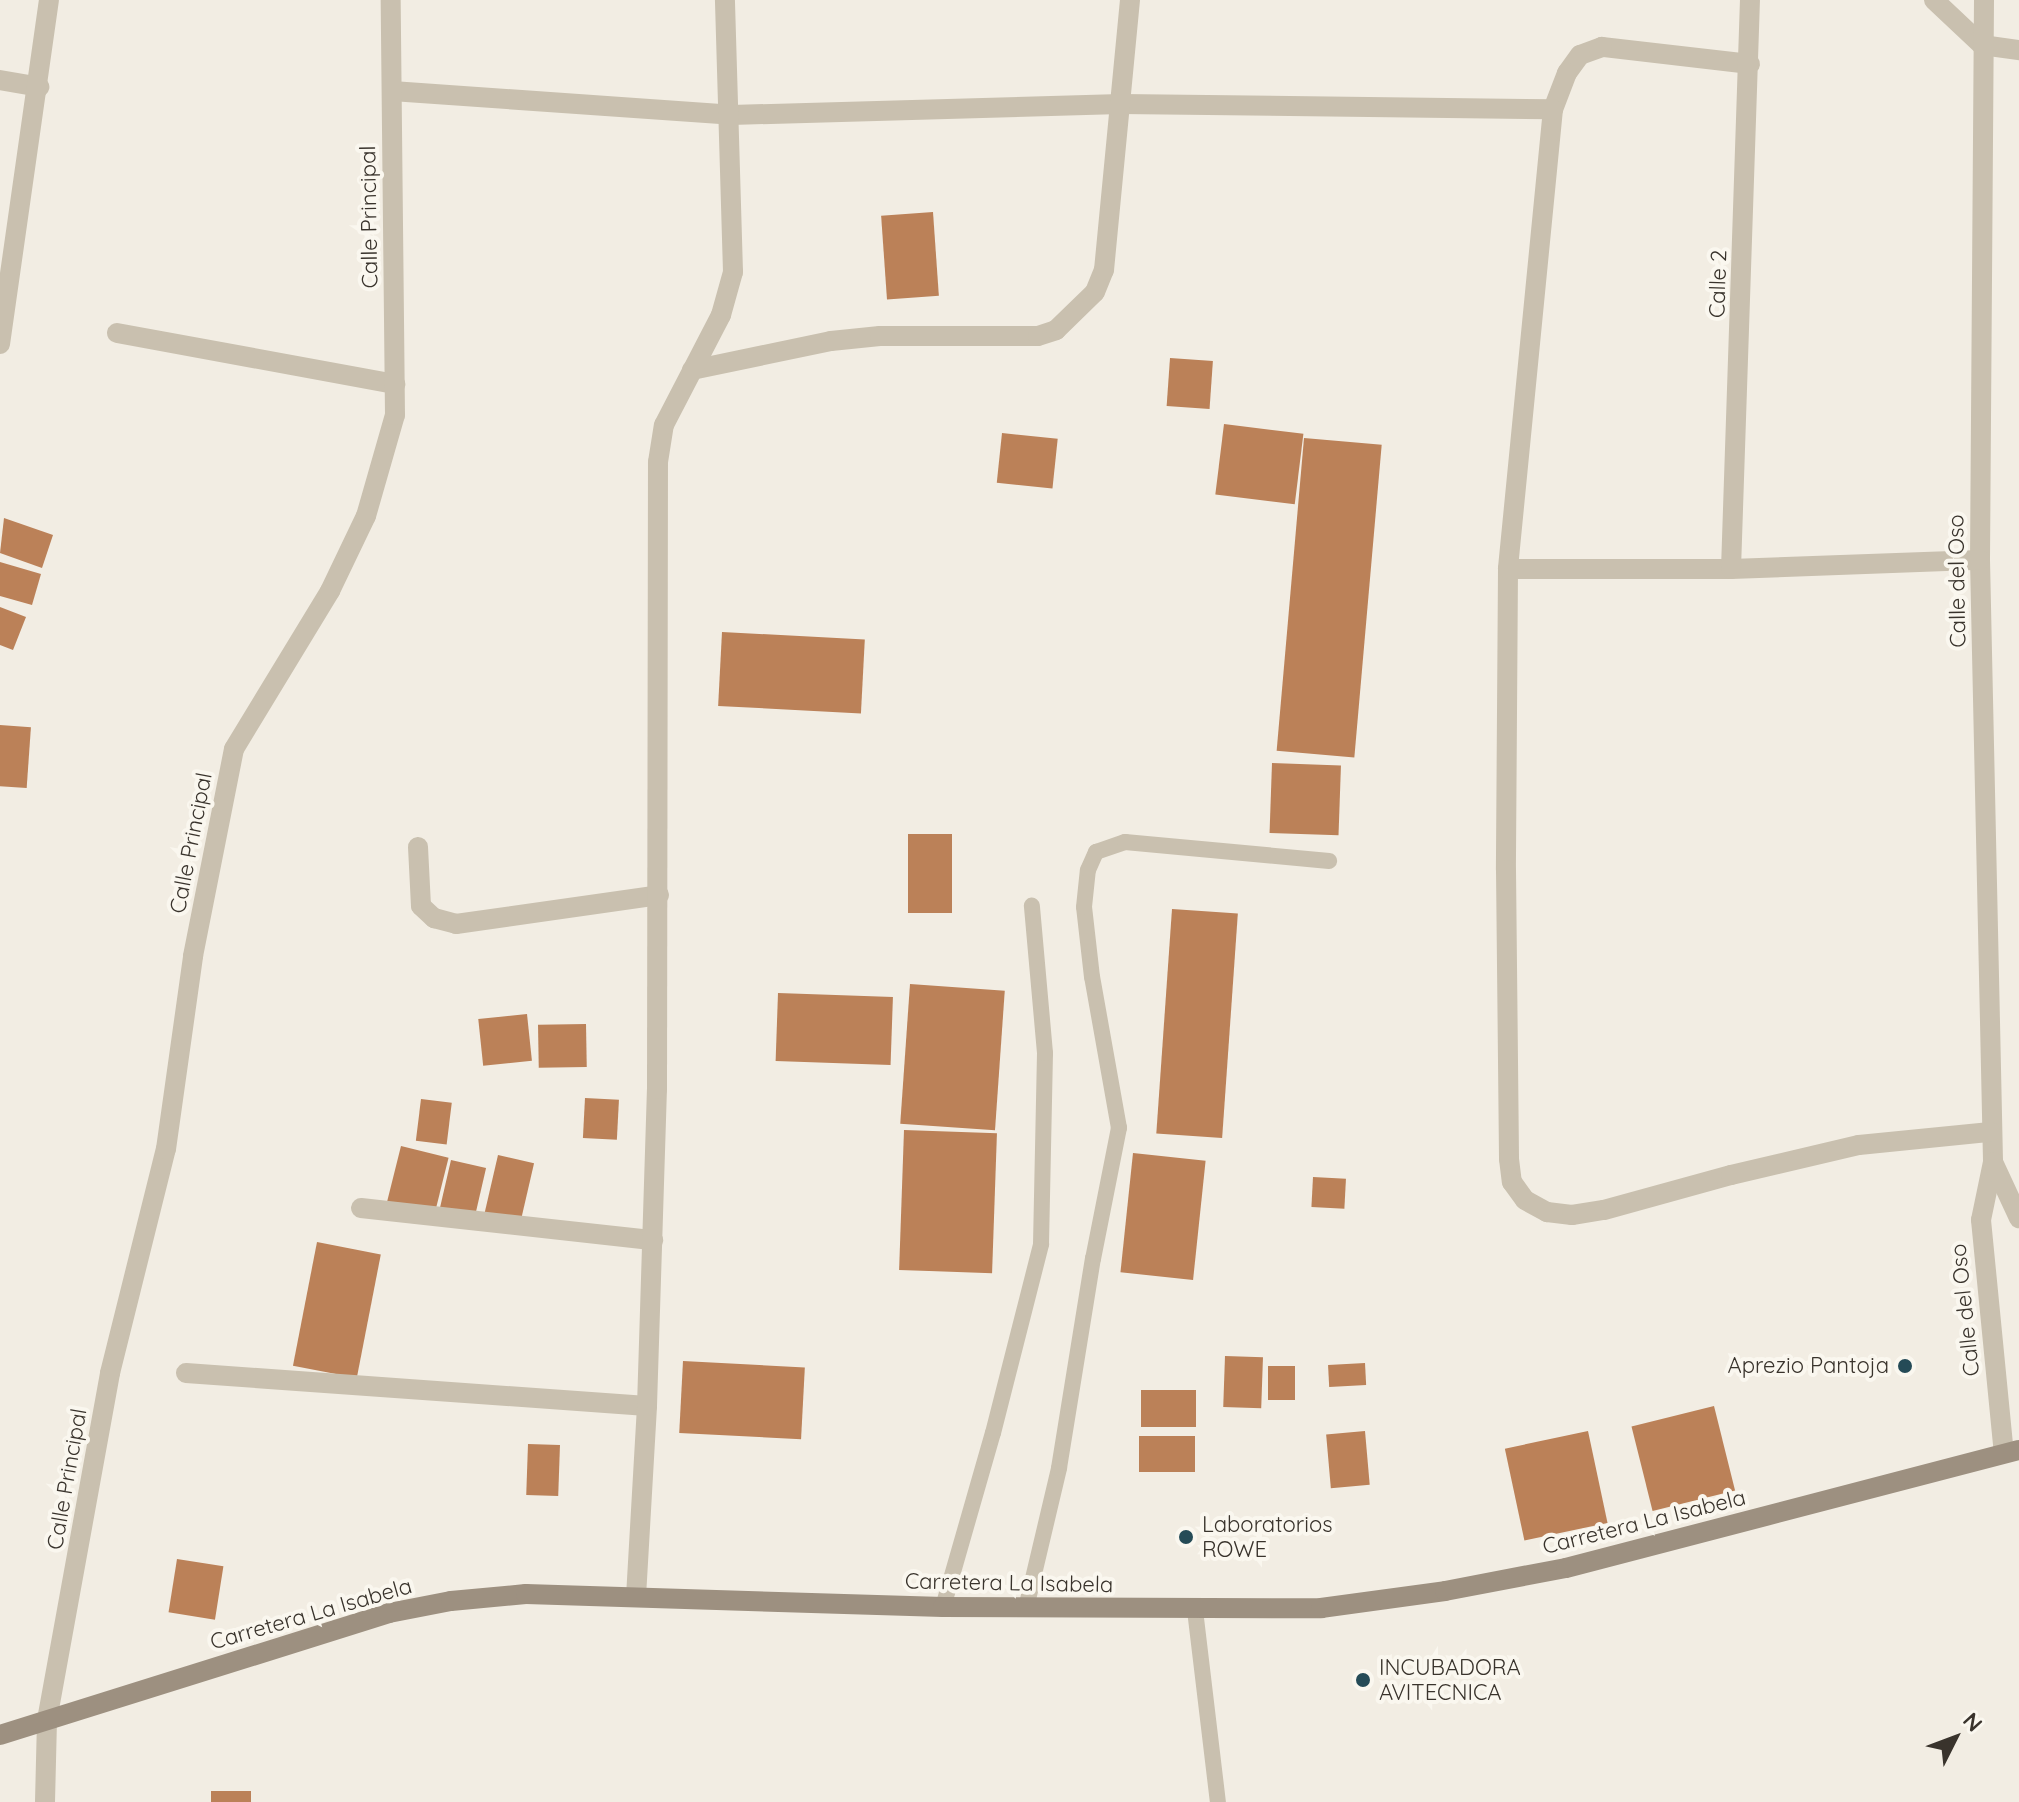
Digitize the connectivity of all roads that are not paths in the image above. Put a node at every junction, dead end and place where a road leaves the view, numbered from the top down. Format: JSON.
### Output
{"nodes":[{"id":1,"x":49,"y":0,"type":"edge"},
{"id":2,"x":391,"y":0,"type":"edge"},
{"id":3,"x":725,"y":0,"type":"edge"},
{"id":4,"x":1130,"y":0,"type":"edge"},
{"id":5,"x":1750,"y":0,"type":"edge"},
{"id":6,"x":1934,"y":0,"type":"edge"},
{"id":7,"x":1984,"y":0,"type":"edge"},
{"id":8,"x":1982,"y":45,"type":"junction"},
{"id":9,"x":2019,"y":50,"type":"edge"},
{"id":10,"x":1750,"y":64,"type":"junction"},
{"id":11,"x":0,"y":80,"type":"edge"},
{"id":12,"x":39,"y":87,"type":"junction"},
{"id":13,"x":392,"y":91,"type":"junction"},
{"id":14,"x":1121,"y":104,"type":"junction"},
{"id":15,"x":1553,"y":109,"type":"junction"},
{"id":16,"x":731,"y":115,"type":"junction"},
{"id":17,"x":2,"y":312,"type":"edge"},
{"id":18,"x":117,"y":333,"type":"dead end"},
{"id":19,"x":0,"y":344,"type":"edge"},
{"id":20,"x":692,"y":370,"type":"junction"},
{"id":21,"x":395,"y":384,"type":"junction"},
{"id":22,"x":1980,"y":560,"type":"junction"},
{"id":23,"x":1508,"y":569,"type":"junction"},
{"id":24,"x":1731,"y":569,"type":"junction"},
{"id":25,"x":418,"y":847,"type":"dead end"},
{"id":26,"x":1329,"y":861,"type":"dead end"},
{"id":27,"x":659,"y":895,"type":"junction"},
{"id":28,"x":1032,"y":906,"type":"dead end"},
{"id":29,"x":1990,"y":1132,"type":"junction"},
{"id":30,"x":1993,"y":1162,"type":"junction"},
{"id":31,"x":361,"y":1208,"type":"dead end"},
{"id":32,"x":2019,"y":1218,"type":"edge"},
{"id":33,"x":653,"y":1240,"type":"junction"},
{"id":34,"x":186,"y":1373,"type":"dead end"},
{"id":35,"x":647,"y":1406,"type":"junction"},
{"id":36,"x":2012,"y":1452,"type":"edge"},
{"id":37,"x":636,"y":1597,"type":"junction"},
{"id":38,"x":943,"y":1607,"type":"junction"},
{"id":39,"x":1026,"y":1608,"type":"junction"},
{"id":40,"x":1195,"y":1610,"type":"junction"},
{"id":41,"x":47,"y":1720,"type":"junction"},
{"id":42,"x":0,"y":1735,"type":"edge"},
{"id":43,"x":45,"y":1802,"type":"edge"},
{"id":44,"x":1218,"y":1802,"type":"edge"}],
"edges":[{"from":1,"to":12,"type":"street"},
{"from":2,"to":13,"type":"street","name":"Calle Principal"},
{"from":3,"to":16,"type":"street"},
{"from":4,"to":14,"type":"street"},
{"from":5,"to":10,"type":"street","name":"Calle 2"},
{"from":6,"to":8,"type":"street"},
{"from":7,"to":8,"type":"street","name":"Calle del Oso"},
{"from":8,"to":9,"type":"street"},
{"from":8,"to":22,"type":"street","name":"Calle del Oso"},
{"from":10,"to":15,"type":"street"},
{"from":10,"to":24,"type":"street","name":"Calle 2"},
{"from":11,"to":12,"type":"street"},
{"from":12,"to":17,"type":"street"},
{"from":13,"to":16,"type":"street"},
{"from":13,"to":21,"type":"street","name":"Calle Principal"},
{"from":14,"to":15,"type":"street"},
{"from":14,"to":16,"type":"street"},
{"from":14,"to":20,"type":"street"},
{"from":15,"to":23,"type":"street"},
{"from":16,"to":20,"type":"street"},
{"from":17,"to":19,"type":"street"},
{"from":18,"to":21,"type":"street"},
{"from":20,"to":27,"type":"street"},
{"from":21,"to":41,"type":"street","name":"Calle Principal"},
{"from":22,"to":24,"type":"street"},
{"from":22,"to":29,"type":"street","name":"Calle del Oso"},
{"from":23,"to":24,"type":"street"},
{"from":23,"to":29,"type":"street"},
{"from":25,"to":27,"type":"street"},
{"from":26,"to":39,"type":"lane"},
{"from":27,"to":33,"type":"street"},
{"from":28,"to":38,"type":"lane"},
{"from":29,"to":30,"type":"street","name":"Calle del Oso"},
{"from":30,"to":32,"type":"street","name":"Calle del Oso"},
{"from":30,"to":36,"type":"street","name":"Calle del Oso"},
{"from":31,"to":33,"type":"street"},
{"from":33,"to":35,"type":"street"},
{"from":34,"to":35,"type":"street"},
{"from":35,"to":37,"type":"street"},
{"from":36,"to":40,"type":"main road","name":"Carretera La Isabela"},
{"from":37,"to":38,"type":"main road","name":"Carretera La Isabela"},
{"from":37,"to":41,"type":"main road","name":"Carretera La Isabela"},
{"from":38,"to":39,"type":"main road","name":"Carretera La Isabela"},
{"from":39,"to":40,"type":"main road","name":"Carretera La Isabela"},
{"from":40,"to":44,"type":"lane"},
{"from":41,"to":42,"type":"main road","name":"Carretera La Isabela"},
{"from":41,"to":43,"type":"street","name":"Calle Principal"}]}
